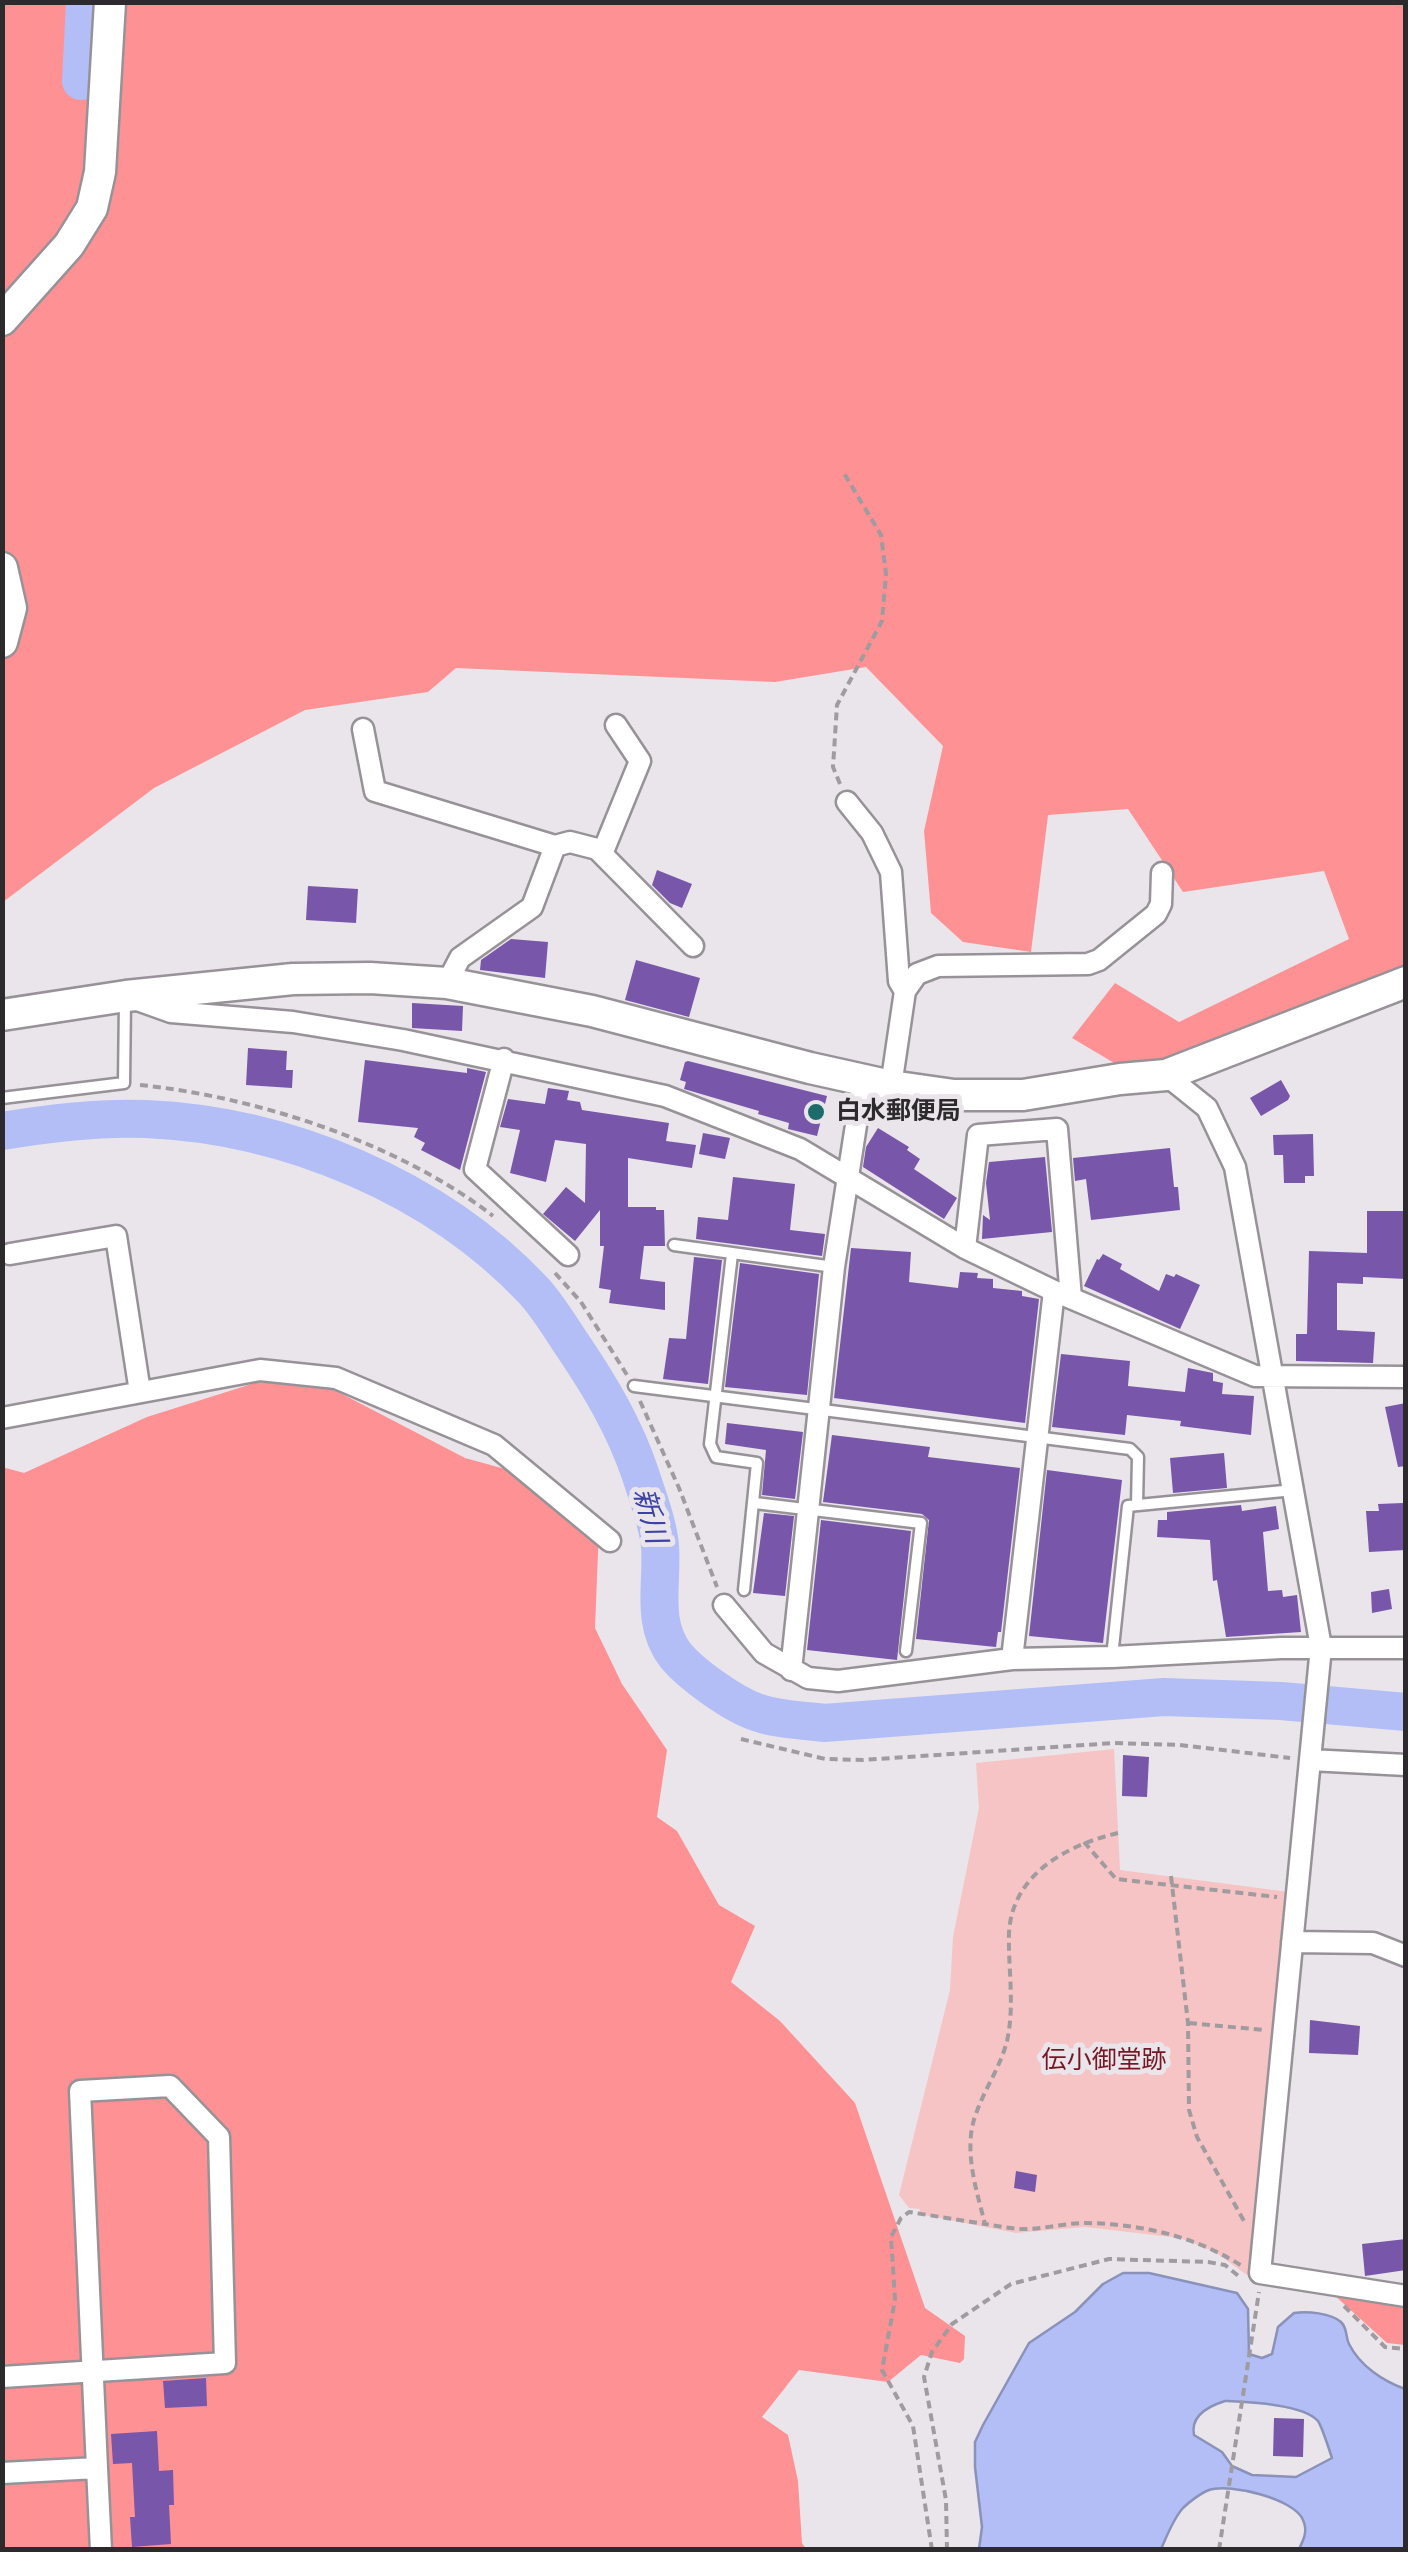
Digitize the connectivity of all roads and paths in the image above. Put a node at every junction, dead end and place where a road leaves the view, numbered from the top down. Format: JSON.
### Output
{"nodes":[{"id":1,"x":110,"y":2,"type":"edge"},
{"id":2,"x":2,"y":320,"type":"edge"},
{"id":3,"x":842,"y":470,"type":"dead end"},
{"id":4,"x":2,"y":568,"type":"edge"},
{"id":5,"x":2,"y":642,"type":"edge"},
{"id":6,"x":616,"y":725,"type":"dead end"},
{"id":7,"x":363,"y":730,"type":"dead end"},
{"id":8,"x":847,"y":802,"type":"joint"},
{"id":9,"x":555,"y":846,"type":"junction"},
{"id":10,"x":602,"y":854,"type":"junction"},
{"id":11,"x":1162,"y":873,"type":"dead end"},
{"id":12,"x":693,"y":946,"type":"dead end"},
{"id":13,"x":1406,"y":982,"type":"edge"},
{"id":14,"x":447,"y":983,"type":"junction"},
{"id":15,"x":904,"y":991,"type":"junction"},
{"id":16,"x":126,"y":996,"type":"junction"},
{"id":17,"x":2,"y":1015,"type":"edge"},
{"id":18,"x":504,"y":1060,"type":"junction"},
{"id":19,"x":1166,"y":1075,"type":"junction"},
{"id":20,"x":124,"y":1083,"type":"junction"},
{"id":21,"x":877,"y":1083,"type":"junction"},
{"id":22,"x":2,"y":1098,"type":"edge"},
{"id":23,"x":846,"y":1175,"type":"junction"},
{"id":24,"x":504,"y":1225,"type":"dead end"},
{"id":25,"x":674,"y":1245,"type":"dead end"},
{"id":26,"x":965,"y":1248,"type":"junction"},
{"id":27,"x":10,"y":1254,"type":"dead end"},
{"id":28,"x":568,"y":1254,"type":"dead end"},
{"id":29,"x":732,"y":1254,"type":"junction"},
{"id":30,"x":834,"y":1267,"type":"junction"},
{"id":31,"x":556,"y":1274,"type":"dead end"},
{"id":32,"x":1063,"y":1294,"type":"junction"},
{"id":33,"x":1406,"y":1377,"type":"edge"},
{"id":34,"x":1274,"y":1378,"type":"junction"},
{"id":35,"x":634,"y":1386,"type":"junction"},
{"id":36,"x":140,"y":1392,"type":"junction"},
{"id":37,"x":717,"y":1396,"type":"junction"},
{"id":38,"x":819,"y":1410,"type":"junction"},
{"id":39,"x":2,"y":1418,"type":"edge"},
{"id":40,"x":1037,"y":1438,"type":"junction"},
{"id":41,"x":1295,"y":1490,"type":"junction"},
{"id":42,"x":755,"y":1503,"type":"junction"},
{"id":43,"x":1137,"y":1505,"type":"junction"},
{"id":44,"x":811,"y":1510,"type":"junction"},
{"id":45,"x":610,"y":1541,"type":"dead end"},
{"id":46,"x":744,"y":1590,"type":"dead end"},
{"id":47,"x":724,"y":1605,"type":"joint"},
{"id":48,"x":1321,"y":1647,"type":"junction"},
{"id":49,"x":1406,"y":1648,"type":"edge"},
{"id":50,"x":906,"y":1651,"type":"dead end"},
{"id":51,"x":1112,"y":1657,"type":"junction"},
{"id":52,"x":1012,"y":1659,"type":"junction"},
{"id":53,"x":791,"y":1670,"type":"junction"},
{"id":54,"x":741,"y":1738,"type":"dead end"},
{"id":55,"x":1310,"y":1755,"type":"junction"},
{"id":56,"x":1406,"y":1765,"type":"edge"},
{"id":57,"x":1118,"y":1833,"type":"dead end"},
{"id":58,"x":1084,"y":1841,"type":"junction"},
{"id":59,"x":1171,"y":1876,"type":"dead end"},
{"id":60,"x":1172,"y":1885,"type":"junction"},
{"id":61,"x":1296,"y":1899,"type":"junction"},
{"id":62,"x":1292,"y":1942,"type":"junction"},
{"id":63,"x":1406,"y":1956,"type":"edge"},
{"id":64,"x":1188,"y":2022,"type":"junction"},
{"id":65,"x":1284,"y":2032,"type":"junction"},
{"id":66,"x":985,"y":2224,"type":"junction"},
{"id":67,"x":1246,"y":2226,"type":"dead end"},
{"id":68,"x":1244,"y":2254,"type":"dead end"},
{"id":69,"x":1406,"y":2296,"type":"edge"},
{"id":70,"x":1341,"y":2303,"type":"dead end"},
{"id":71,"x":1406,"y":2349,"type":"edge"},
{"id":72,"x":91,"y":2371,"type":"junction"},
{"id":73,"x":2,"y":2377,"type":"edge"},
{"id":74,"x":98,"y":2468,"type":"junction"},
{"id":75,"x":2,"y":2473,"type":"edge"},
{"id":76,"x":101,"y":2550,"type":"edge"},
{"id":77,"x":932,"y":2550,"type":"edge"},
{"id":78,"x":948,"y":2550,"type":"edge"},
{"id":79,"x":1220,"y":2550,"type":"edge"}],
"edges":[{"from":1,"to":2,"type":"street"},
{"from":3,"to":8,"type":"path"},
{"from":4,"to":5,"type":"street"},
{"from":6,"to":10,"type":"street"},
{"from":7,"to":9,"type":"street"},
{"from":8,"to":15,"type":"street"},
{"from":9,"to":10,"type":"street"},
{"from":9,"to":14,"type":"street"},
{"from":10,"to":12,"type":"street"},
{"from":11,"to":15,"type":"street"},
{"from":13,"to":19,"type":"street"},
{"from":14,"to":16,"type":"street"},
{"from":14,"to":21,"type":"street"},
{"from":15,"to":21,"type":"street"},
{"from":16,"to":17,"type":"street"},
{"from":16,"to":18,"type":"street"},
{"from":16,"to":20,"type":"lane"},
{"from":18,"to":23,"type":"street"},
{"from":18,"to":28,"type":"street"},
{"from":19,"to":21,"type":"street"},
{"from":19,"to":34,"type":"street"},
{"from":20,"to":22,"type":"lane"},
{"from":20,"to":24,"type":"path"},
{"from":21,"to":23,"type":"street"},
{"from":23,"to":26,"type":"street"},
{"from":23,"to":30,"type":"street"},
{"from":25,"to":29,"type":"lane"},
{"from":26,"to":32,"type":"street"},
{"from":26,"to":32,"type":"street"},
{"from":27,"to":36,"type":"street"},
{"from":29,"to":30,"type":"lane"},
{"from":29,"to":37,"type":"lane"},
{"from":30,"to":38,"type":"street"},
{"from":31,"to":35,"type":"path"},
{"from":32,"to":34,"type":"street"},
{"from":32,"to":40,"type":"street"},
{"from":33,"to":34,"type":"street"},
{"from":34,"to":41,"type":"street"},
{"from":35,"to":37,"type":"lane"},
{"from":35,"to":47,"type":"path"},
{"from":36,"to":39,"type":"street"},
{"from":36,"to":45,"type":"street"},
{"from":37,"to":38,"type":"lane"},
{"from":37,"to":42,"type":"lane"},
{"from":38,"to":40,"type":"lane"},
{"from":38,"to":44,"type":"street"},
{"from":40,"to":43,"type":"lane"},
{"from":40,"to":52,"type":"street"},
{"from":41,"to":43,"type":"lane"},
{"from":41,"to":48,"type":"street"},
{"from":42,"to":44,"type":"lane"},
{"from":42,"to":46,"type":"lane"},
{"from":43,"to":51,"type":"lane"},
{"from":44,"to":50,"type":"lane"},
{"from":44,"to":53,"type":"street"},
{"from":47,"to":53,"type":"street"},
{"from":48,"to":49,"type":"street"},
{"from":48,"to":51,"type":"street"},
{"from":48,"to":55,"type":"street"},
{"from":51,"to":52,"type":"street"},
{"from":52,"to":53,"type":"street"},
{"from":54,"to":55,"type":"path"},
{"from":55,"to":56,"type":"street"},
{"from":55,"to":61,"type":"street"},
{"from":57,"to":58,"type":"path"},
{"from":58,"to":60,"type":"path"},
{"from":58,"to":66,"type":"path"},
{"from":59,"to":60,"type":"path"},
{"from":60,"to":61,"type":"path"},
{"from":60,"to":64,"type":"path"},
{"from":61,"to":62,"type":"street"},
{"from":62,"to":63,"type":"street"},
{"from":62,"to":65,"type":"street"},
{"from":64,"to":65,"type":"path"},
{"from":64,"to":67,"type":"path"},
{"from":65,"to":69,"type":"street"},
{"from":66,"to":68,"type":"path"},
{"from":66,"to":77,"type":"path"},
{"from":70,"to":71,"type":"path"},
{"from":72,"to":72,"type":"street"},
{"from":72,"to":73,"type":"street"},
{"from":72,"to":74,"type":"street"},
{"from":74,"to":75,"type":"street"},
{"from":74,"to":76,"type":"street"},
{"from":78,"to":79,"type":"path"}]}
